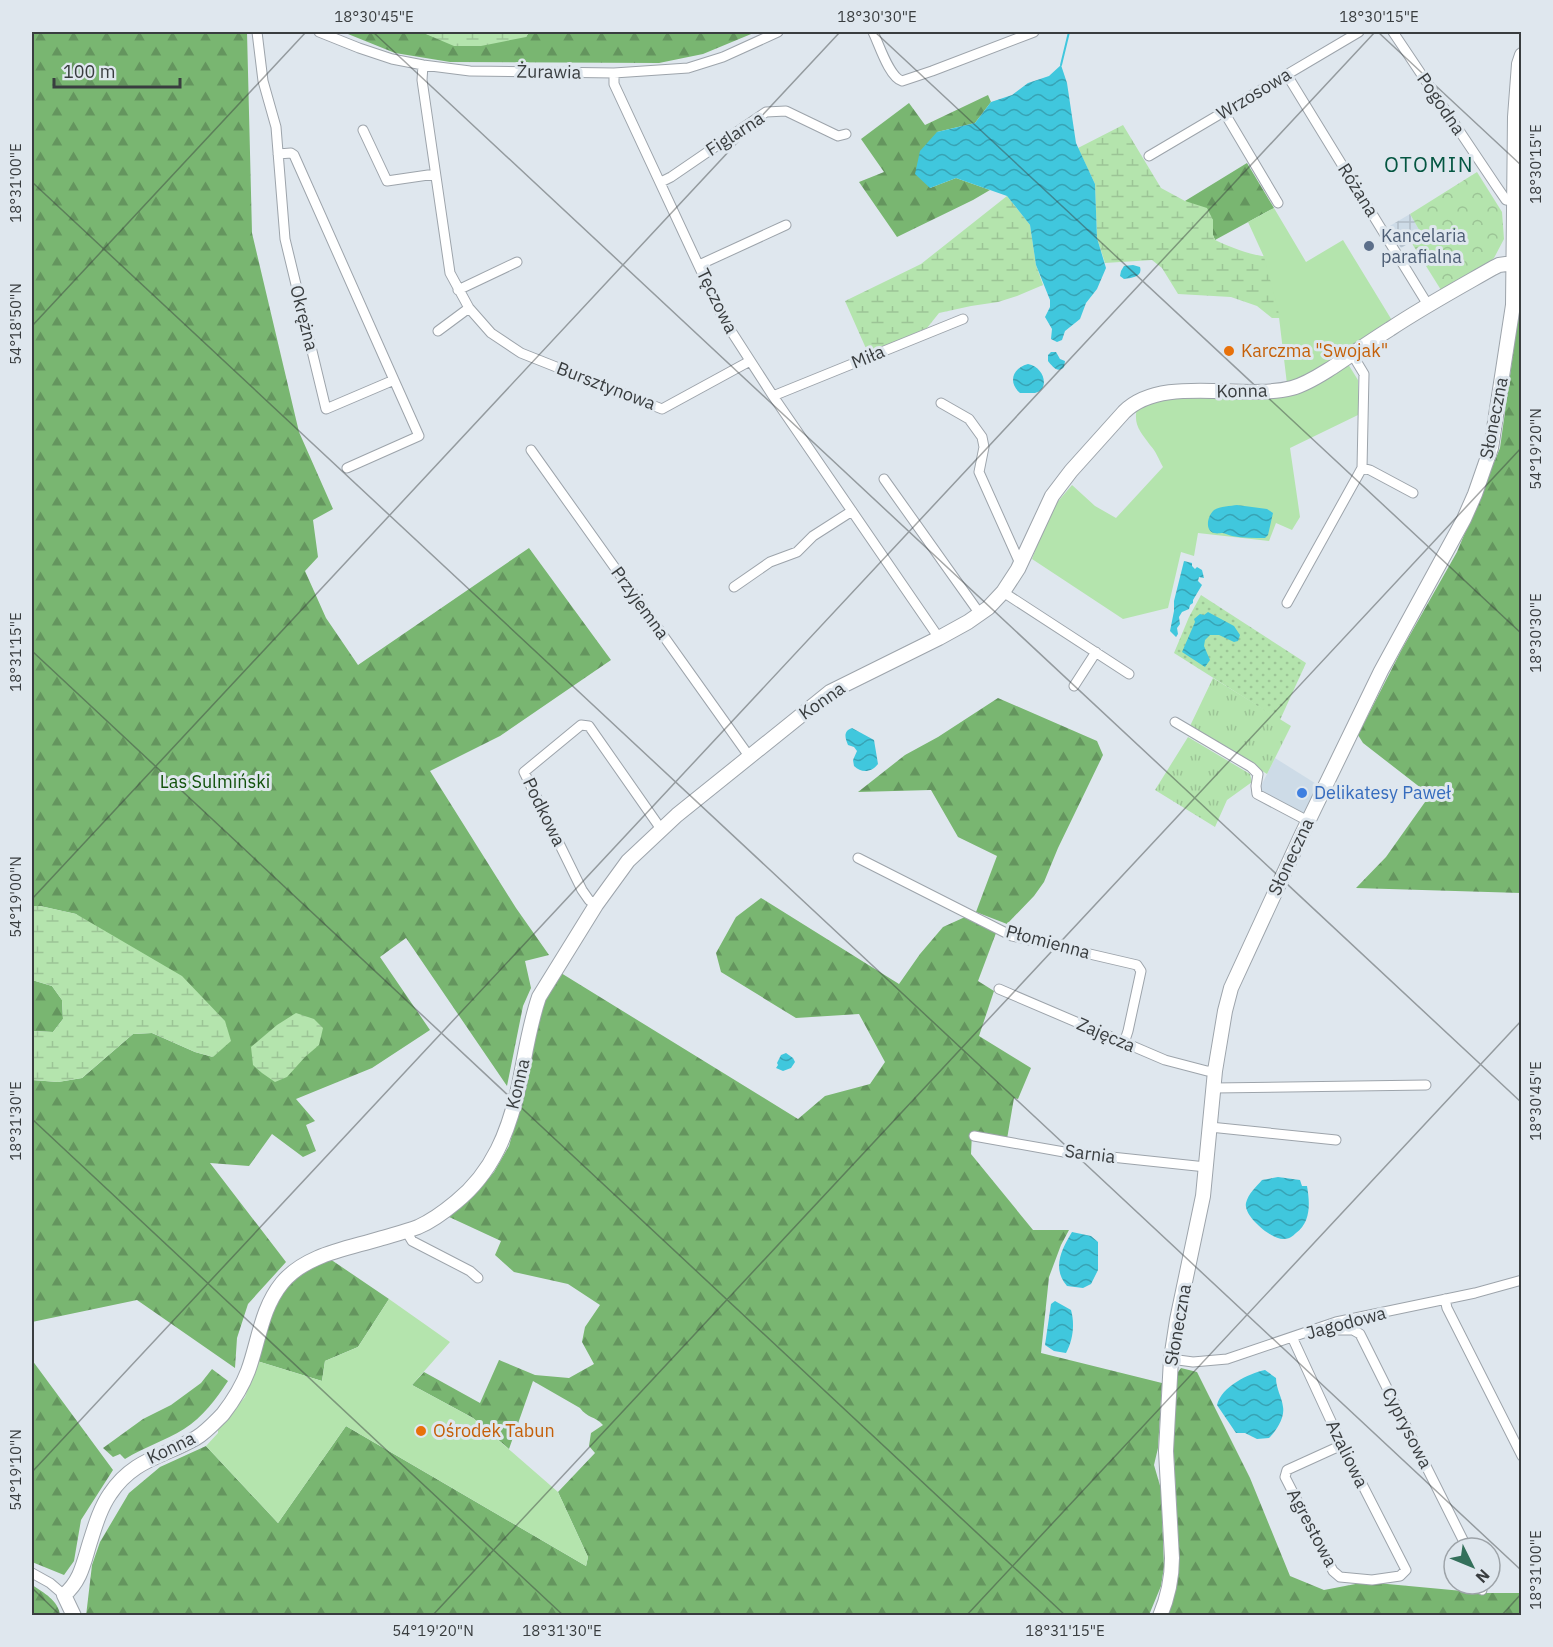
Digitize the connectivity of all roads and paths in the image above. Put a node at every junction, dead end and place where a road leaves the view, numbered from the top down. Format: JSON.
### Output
{"nodes":[{"id":1,"x":257,"y":32,"type":"edge"},
{"id":2,"x":319,"y":32,"type":"edge"},
{"id":3,"x":778,"y":32,"type":"edge"},
{"id":4,"x":874,"y":32,"type":"edge"},
{"id":5,"x":1034,"y":32,"type":"edge"},
{"id":6,"x":1359,"y":32,"type":"edge"},
{"id":7,"x":1393,"y":32,"type":"edge"},
{"id":8,"x":1521,"y":55,"type":"edge"},
{"id":9,"x":423,"y":65,"type":"junction"},
{"id":10,"x":614,"y":73,"type":"junction"},
{"id":11,"x":1287,"y":75,"type":"junction"},
{"id":12,"x":1224,"y":112,"type":"junction"},
{"id":13,"x":363,"y":130,"type":"dead end"},
{"id":14,"x":846,"y":134,"type":"dead end"},
{"id":15,"x":278,"y":154,"type":"junction"},
{"id":16,"x":1149,"y":156,"type":"dead end"},
{"id":17,"x":435,"y":174,"type":"junction"},
{"id":18,"x":661,"y":182,"type":"junction"},
{"id":19,"x":1514,"y":201,"type":"junction"},
{"id":20,"x":1278,"y":203,"type":"dead end"},
{"id":21,"x":786,"y":225,"type":"dead end"},
{"id":22,"x":517,"y":262,"type":"dead end"},
{"id":23,"x":1513,"y":263,"type":"junction"},
{"id":24,"x":699,"y":265,"type":"junction"},
{"id":25,"x":458,"y":290,"type":"junction"},
{"id":26,"x":1428,"y":305,"type":"junction"},
{"id":27,"x":469,"y":308,"type":"junction"},
{"id":28,"x":963,"y":319,"type":"dead end"},
{"id":29,"x":438,"y":331,"type":"dead end"},
{"id":30,"x":1352,"y":354,"type":"junction"},
{"id":31,"x":750,"y":361,"type":"junction"},
{"id":32,"x":394,"y":380,"type":"junction"},
{"id":33,"x":773,"y":396,"type":"junction"},
{"id":34,"x":941,"y":403,"type":"dead end"},
{"id":35,"x":531,"y":450,"type":"dead end"},
{"id":36,"x":347,"y":468,"type":"dead end"},
{"id":37,"x":1362,"y":468,"type":"junction"},
{"id":38,"x":884,"y":479,"type":"dead end"},
{"id":39,"x":1413,"y":493,"type":"dead end"},
{"id":40,"x":852,"y":511,"type":"junction"},
{"id":41,"x":1023,"y":561,"type":"junction"},
{"id":42,"x":734,"y":587,"type":"dead end"},
{"id":43,"x":1003,"y":592,"type":"junction"},
{"id":44,"x":1287,"y":603,"type":"dead end"},
{"id":45,"x":980,"y":614,"type":"junction"},
{"id":46,"x":939,"y":638,"type":"junction"},
{"id":47,"x":1096,"y":652,"type":"junction"},
{"id":48,"x":1129,"y":674,"type":"dead end"},
{"id":49,"x":1074,"y":686,"type":"dead end"},
{"id":50,"x":1175,"y":722,"type":"dead end"},
{"id":51,"x":749,"y":756,"type":"junction"},
{"id":52,"x":1308,"y":821,"type":"junction"},
{"id":53,"x":661,"y":829,"type":"junction"},
{"id":54,"x":858,"y":858,"type":"dead end"},
{"id":55,"x":596,"y":905,"type":"junction"},
{"id":56,"x":999,"y":989,"type":"dead end"},
{"id":57,"x":1124,"y":1042,"type":"junction"},
{"id":58,"x":1215,"y":1071,"type":"junction"},
{"id":59,"x":1426,"y":1085,"type":"dead end"},
{"id":60,"x":1214,"y":1088,"type":"junction"},
{"id":61,"x":1210,"y":1127,"type":"junction"},
{"id":62,"x":974,"y":1136,"type":"dead end"},
{"id":63,"x":1336,"y":1140,"type":"dead end"},
{"id":64,"x":1206,"y":1167,"type":"junction"},
{"id":65,"x":406,"y":1231,"type":"junction"},
{"id":66,"x":478,"y":1278,"type":"dead end"},
{"id":67,"x":1521,"y":1280,"type":"edge"},
{"id":68,"x":1445,"y":1299,"type":"junction"},
{"id":69,"x":1336,"y":1322,"type":"junction"},
{"id":70,"x":1292,"y":1337,"type":"junction"},
{"id":71,"x":1171,"y":1359,"type":"junction"},
{"id":72,"x":1342,"y":1445,"type":"junction"},
{"id":73,"x":1521,"y":1456,"type":"edge"},
{"id":74,"x":1461,"y":1536,"type":"edge"},
{"id":75,"x":1406,"y":1570,"type":"joint"},
{"id":76,"x":32,"y":1572,"type":"edge"},
{"id":77,"x":64,"y":1595,"type":"junction"},
{"id":78,"x":74,"y":1616,"type":"edge"},
{"id":79,"x":1160,"y":1616,"type":"edge"}],
"edges":[{"from":1,"to":15,"type":"street","name":"Okrężna"},
{"from":2,"to":9,"type":"street","name":"Żurawia"},
{"from":3,"to":10,"type":"street","name":"Żurawia"},
{"from":4,"to":5,"type":"street"},
{"from":6,"to":11,"type":"street","name":"Wrzosowa"},
{"from":7,"to":19,"type":"street","name":"Pogodna"},
{"from":8,"to":19,"type":"street","name":"Słoneczna"},
{"from":9,"to":10,"type":"street","name":"Żurawia"},
{"from":9,"to":17,"type":"street","name":"Bursztynowa"},
{"from":10,"to":18,"type":"street","name":"Tęczowa"},
{"from":11,"to":12,"type":"street","name":"Wrzosowa"},
{"from":11,"to":26,"type":"street","name":"Różana"},
{"from":12,"to":16,"type":"street","name":"Wrzosowa"},
{"from":12,"to":20,"type":"street"},
{"from":13,"to":17,"type":"street"},
{"from":14,"to":18,"type":"street","name":"Figlarna"},
{"from":15,"to":32,"type":"street"},
{"from":15,"to":32,"type":"street","name":"Okrężna"},
{"from":17,"to":25,"type":"street","name":"Bursztynowa"},
{"from":18,"to":24,"type":"street","name":"Tęczowa"},
{"from":19,"to":23,"type":"street","name":"Słoneczna"},
{"from":21,"to":24,"type":"street"},
{"from":22,"to":25,"type":"street"},
{"from":23,"to":26,"type":"street","name":"Konna"},
{"from":23,"to":52,"type":"street","name":"Słoneczna"},
{"from":24,"to":31,"type":"street","name":"Tęczowa"},
{"from":25,"to":27,"type":"street","name":"Bursztynowa"},
{"from":26,"to":30,"type":"street","name":"Konna"},
{"from":27,"to":29,"type":"street"},
{"from":27,"to":31,"type":"street","name":"Bursztynowa"},
{"from":28,"to":33,"type":"street","name":"Miła"},
{"from":30,"to":37,"type":"street"},
{"from":30,"to":41,"type":"street","name":"Konna"},
{"from":31,"to":33,"type":"street","name":"Tęczowa"},
{"from":32,"to":36,"type":"street"},
{"from":33,"to":40,"type":"street","name":"Tęczowa"},
{"from":34,"to":41,"type":"street"},
{"from":35,"to":51,"type":"street","name":"Przyjemna"},
{"from":37,"to":39,"type":"street"},
{"from":37,"to":44,"type":"street"},
{"from":38,"to":45,"type":"street"},
{"from":40,"to":42,"type":"street"},
{"from":40,"to":46,"type":"street","name":"Tęczowa"},
{"from":41,"to":43,"type":"street","name":"Konna"},
{"from":43,"to":45,"type":"street","name":"Konna"},
{"from":43,"to":47,"type":"street"},
{"from":45,"to":46,"type":"street","name":"Konna"},
{"from":46,"to":51,"type":"street","name":"Konna"},
{"from":47,"to":48,"type":"street"},
{"from":47,"to":49,"type":"street"},
{"from":50,"to":52,"type":"street"},
{"from":51,"to":53,"type":"street","name":"Konna"},
{"from":52,"to":58,"type":"street","name":"Słoneczna"},
{"from":53,"to":55,"type":"street","name":"Konna"},
{"from":53,"to":55,"type":"street","name":"Podkowa"},
{"from":54,"to":57,"type":"street","name":"Płomienna"},
{"from":55,"to":65,"type":"street","name":"Konna"},
{"from":56,"to":57,"type":"street","name":"Zajęcza"},
{"from":57,"to":58,"type":"street","name":"Zajęcza"},
{"from":58,"to":60,"type":"street","name":"Słoneczna"},
{"from":59,"to":60,"type":"street"},
{"from":60,"to":61,"type":"street","name":"Słoneczna"},
{"from":61,"to":63,"type":"street"},
{"from":61,"to":64,"type":"street","name":"Słoneczna"},
{"from":62,"to":64,"type":"street","name":"Sarnia"},
{"from":64,"to":71,"type":"street","name":"Słoneczna"},
{"from":65,"to":66,"type":"street"},
{"from":65,"to":77,"type":"street","name":"Konna"},
{"from":67,"to":68,"type":"street","name":"Jagodowa"},
{"from":68,"to":69,"type":"street","name":"Jagodowa"},
{"from":68,"to":73,"type":"street"},
{"from":69,"to":70,"type":"street","name":"Jagodowa"},
{"from":69,"to":74,"type":"street","name":"Cyprysowa"},
{"from":70,"to":71,"type":"street","name":"Jagodowa"},
{"from":70,"to":72,"type":"street","name":"Azaliowa"},
{"from":71,"to":79,"type":"street","name":"Słoneczna"},
{"from":72,"to":75,"type":"street","name":"Azaliowa"},
{"from":72,"to":75,"type":"street","name":"Agrestowa"},
{"from":76,"to":77,"type":"street"},
{"from":77,"to":78,"type":"street"}]}
